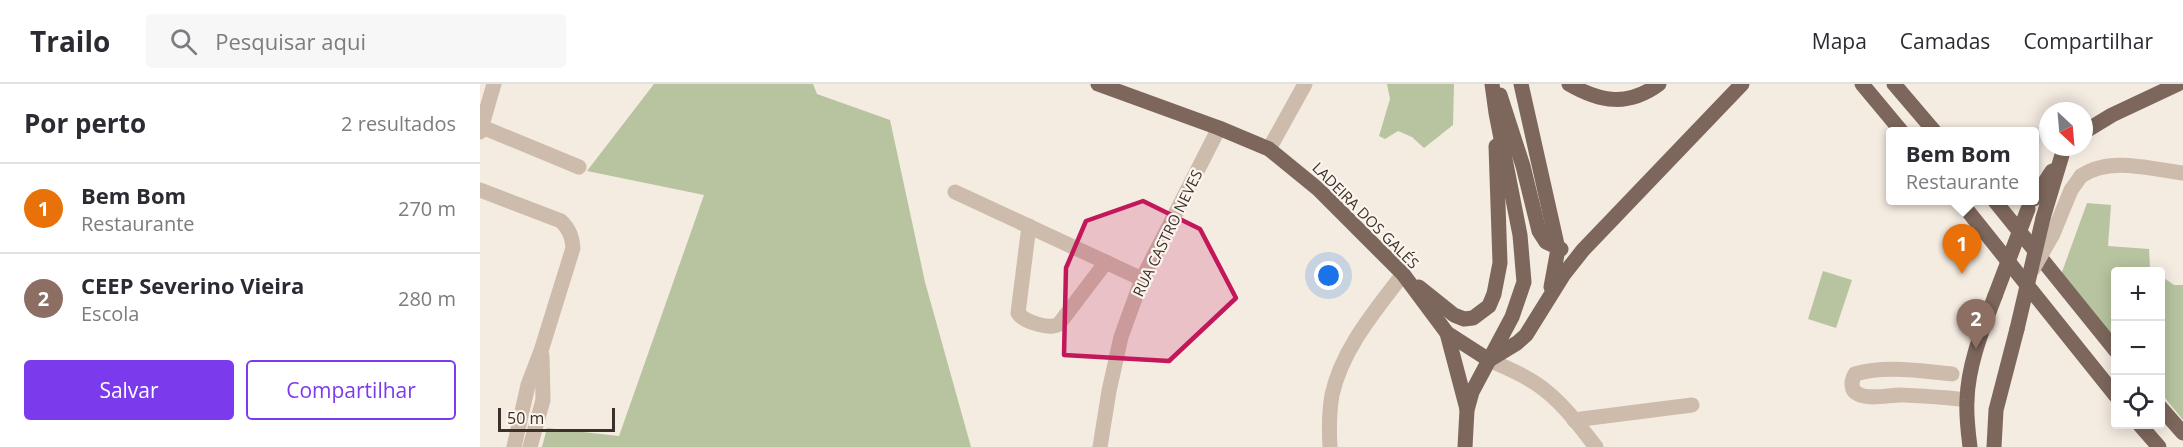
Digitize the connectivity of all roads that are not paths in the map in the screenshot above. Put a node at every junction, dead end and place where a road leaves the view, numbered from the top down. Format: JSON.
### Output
{"nodes":[{"id":1,"x":494,"y":84,"type":"edge"},
{"id":2,"x":1098,"y":84,"type":"edge"},
{"id":3,"x":1305,"y":84,"type":"edge"},
{"id":4,"x":1494,"y":84,"type":"edge"},
{"id":5,"x":1521,"y":84,"type":"edge"},
{"id":6,"x":1569,"y":84,"type":"edge"},
{"id":7,"x":1659,"y":84,"type":"edge"},
{"id":8,"x":1742,"y":84,"type":"edge"},
{"id":9,"x":1862,"y":84,"type":"edge"},
{"id":10,"x":1894,"y":84,"type":"edge"},
{"id":11,"x":2178,"y":84,"type":"edge"},
{"id":12,"x":1496,"y":113,"type":"junction"},
{"id":13,"x":1898,"y":127,"type":"edge"},
{"id":14,"x":1931,"y":127,"type":"edge"},
{"id":15,"x":2093,"y":127,"type":"edge"},
{"id":16,"x":1219,"y":128,"type":"junction"},
{"id":17,"x":481,"y":129,"type":"edge"},
{"id":18,"x":1269,"y":149,"type":"junction"},
{"id":19,"x":2062,"y":156,"type":"edge"},
{"id":20,"x":2063,"y":156,"type":"edge"},
{"id":21,"x":579,"y":167,"type":"dead end"},
{"id":22,"x":2183,"y":173,"type":"edge"},
{"id":23,"x":480,"y":190,"type":"edge"},
{"id":24,"x":955,"y":192,"type":"dead end"},
{"id":25,"x":2039,"y":192,"type":"edge"},
{"id":26,"x":1962,"y":205,"type":"edge"},
{"id":27,"x":1997,"y":205,"type":"edge"},
{"id":28,"x":2031,"y":205,"type":"edge"},
{"id":29,"x":1029,"y":226,"type":"junction"},
{"id":30,"x":1558,"y":249,"type":"junction"},
{"id":31,"x":1583,"y":250,"type":"junction"},
{"id":32,"x":1106,"y":262,"type":"junction"},
{"id":33,"x":1403,"y":274,"type":"junction"},
{"id":34,"x":2030,"y":274,"type":"junction"},
{"id":35,"x":1142,"y":279,"type":"junction"},
{"id":36,"x":1546,"y":301,"type":"junction"},
{"id":37,"x":1447,"y":333,"type":"junction"},
{"id":38,"x":2111,"y":346,"type":"edge"},
{"id":39,"x":541,"y":351,"type":"junction"},
{"id":40,"x":1489,"y":360,"type":"junction"},
{"id":41,"x":1952,"y":374,"type":"dead end"},
{"id":42,"x":2111,"y":391,"type":"edge"},
{"id":43,"x":1967,"y":400,"type":"junction"},
{"id":44,"x":1692,"y":405,"type":"dead end"},
{"id":45,"x":1467,"y":410,"type":"junction"},
{"id":46,"x":2165,"y":413,"type":"edge"},
{"id":47,"x":1574,"y":420,"type":"junction"},
{"id":48,"x":2143,"y":429,"type":"edge"},
{"id":49,"x":2183,"y":433,"type":"edge"},
{"id":50,"x":513,"y":447,"type":"edge"},
{"id":51,"x":530,"y":447,"type":"edge"},
{"id":52,"x":1100,"y":447,"type":"edge"},
{"id":53,"x":1330,"y":447,"type":"edge"},
{"id":54,"x":1466,"y":447,"type":"edge"},
{"id":55,"x":1596,"y":447,"type":"edge"},
{"id":56,"x":1970,"y":447,"type":"edge"},
{"id":57,"x":1994,"y":447,"type":"edge"},
{"id":58,"x":2159,"y":447,"type":"edge"}],
"edges":[{"from":1,"to":17,"type":"street"},
{"from":2,"to":16,"type":"main road","name":"LADEIRA DOS GALÉS"},
{"from":3,"to":18,"type":"street"},
{"from":4,"to":12,"type":"main road"},
{"from":4,"to":30,"type":"main road"},
{"from":5,"to":30,"type":"main road"},
{"from":6,"to":7,"type":"main road"},
{"from":8,"to":31,"type":"main road"},
{"from":9,"to":13,"type":"main road"},
{"from":10,"to":14,"type":"main road"},
{"from":11,"to":15,"type":"main road"},
{"from":12,"to":33,"type":"main road"},
{"from":12,"to":40,"type":"main road"},
{"from":16,"to":18,"type":"main road","name":"LADEIRA DOS GALÉS"},
{"from":16,"to":35,"type":"street","name":"RUA CASTRO NEVES"},
{"from":17,"to":21,"type":"street"},
{"from":18,"to":33,"type":"main road","name":"LADEIRA DOS GALÉS"},
{"from":19,"to":25,"type":"main road"},
{"from":20,"to":34,"type":"main road","bridge":true},
{"from":22,"to":34,"type":"street","bridge":true},
{"from":23,"to":39,"type":"street"},
{"from":24,"to":29,"type":"street"},
{"from":26,"to":42,"type":"main road"},
{"from":27,"to":38,"type":"main road"},
{"from":28,"to":43,"type":"main road","bridge":true},
{"from":29,"to":32,"type":"street"},
{"from":29,"to":32,"type":"street"},
{"from":30,"to":31,"type":"main road"},
{"from":30,"to":36,"type":"main road"},
{"from":31,"to":36,"type":"main road"},
{"from":32,"to":35,"type":"street"},
{"from":33,"to":37,"type":"main road","name":"LADEIRA DOS GALÉS"},
{"from":33,"to":53,"type":"street"},
{"from":34,"to":57,"type":"main road","bridge":true},
{"from":35,"to":52,"type":"street","name":"RUA CASTRO NEVES"},
{"from":36,"to":40,"type":"main road"},
{"from":37,"to":40,"type":"main road","name":"LADEIRA DOS GALÉS"},
{"from":37,"to":45,"type":"main road"},
{"from":39,"to":50,"type":"street"},
{"from":39,"to":51,"type":"street"},
{"from":40,"to":45,"type":"main road"},
{"from":40,"to":47,"type":"street"},
{"from":41,"to":43,"type":"street"},
{"from":43,"to":56,"type":"main road"},
{"from":44,"to":47,"type":"street"},
{"from":45,"to":54,"type":"main road"},
{"from":46,"to":49,"type":"main road"},
{"from":47,"to":55,"type":"street"},
{"from":48,"to":58,"type":"main road"}]}
